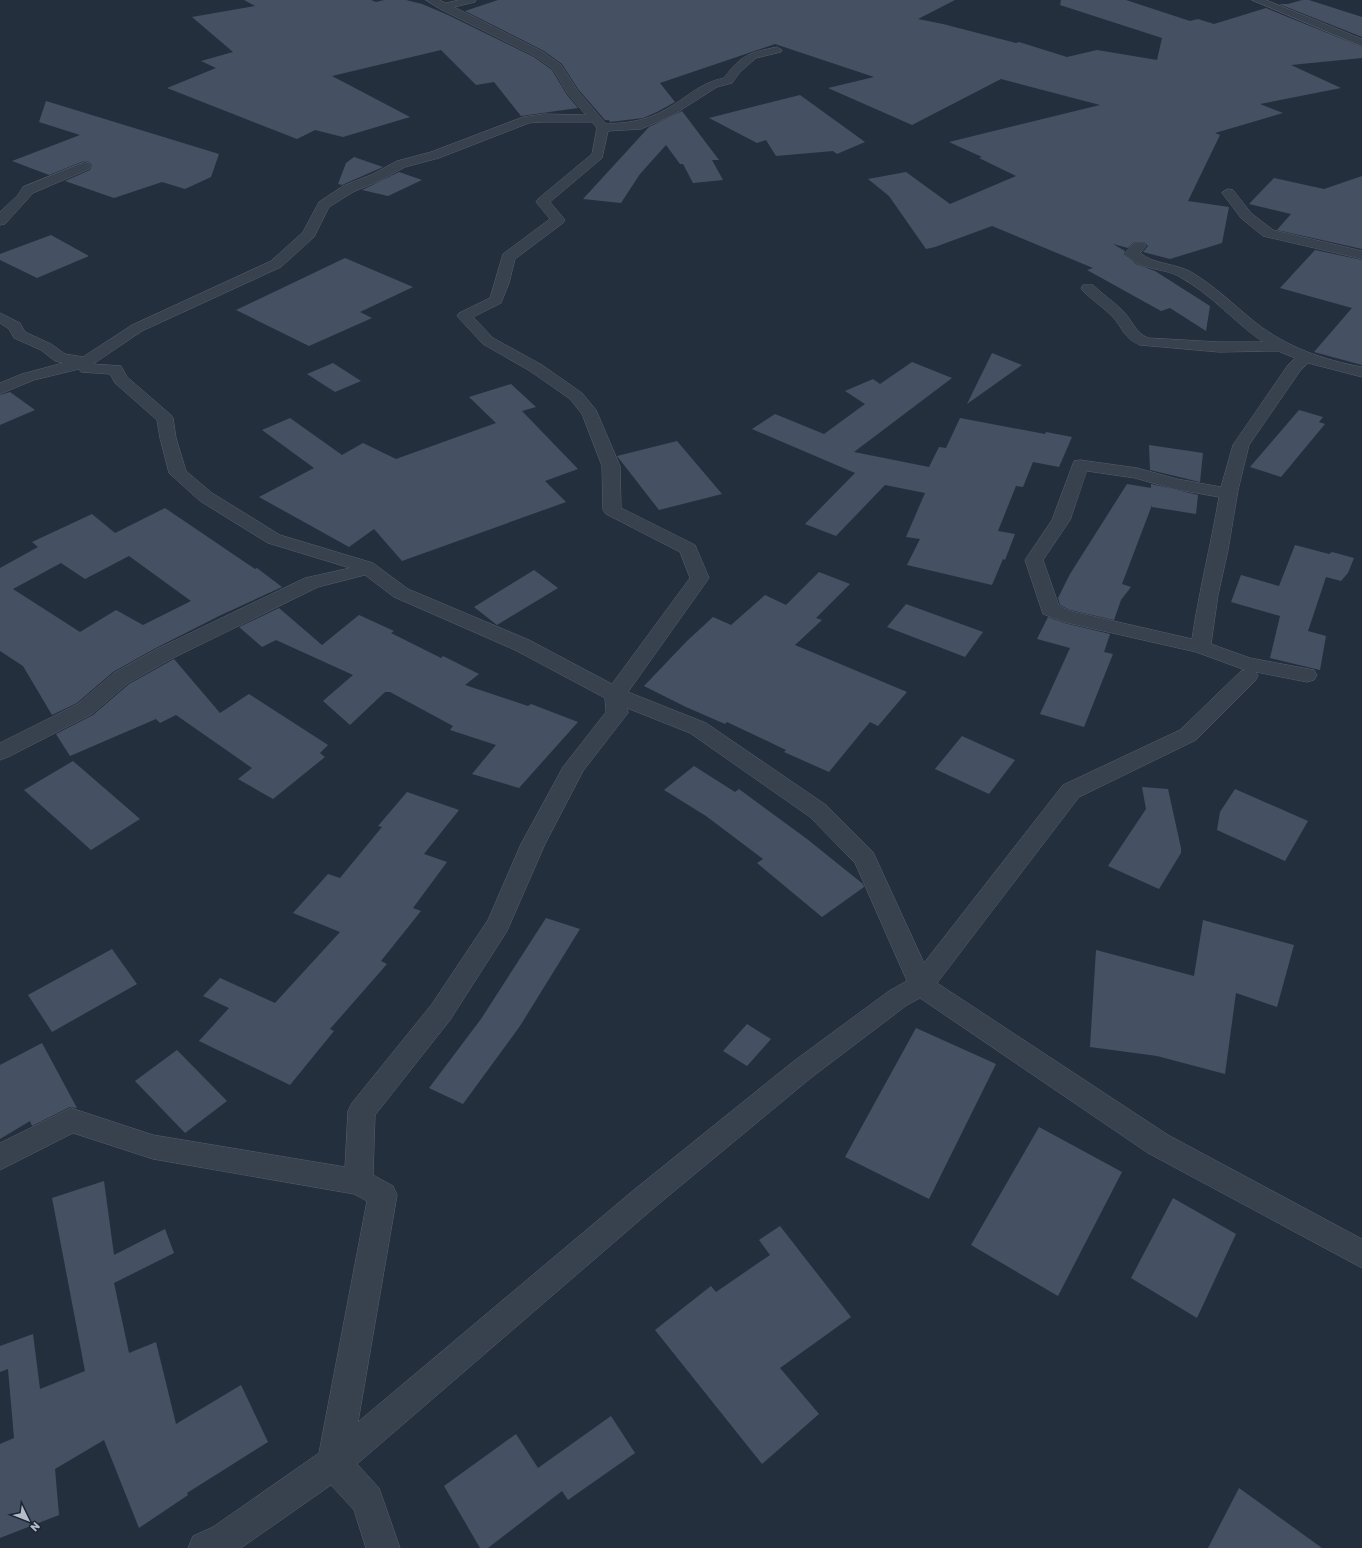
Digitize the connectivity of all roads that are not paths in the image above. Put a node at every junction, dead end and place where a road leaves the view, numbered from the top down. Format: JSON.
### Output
{"nodes":[{"id":1,"x":430,"y":0,"type":"edge"},
{"id":2,"x":471,"y":0,"type":"edge"},
{"id":3,"x":1257,"y":0,"type":"edge"},
{"id":4,"x":444,"y":7,"type":"junction"},
{"id":5,"x":1362,"y":43,"type":"edge"},
{"id":6,"x":777,"y":50,"type":"dead end"},
{"id":7,"x":598,"y":124,"type":"junction"},
{"id":8,"x":85,"y":166,"type":"dead end"},
{"id":9,"x":1228,"y":193,"type":"dead end"},
{"id":10,"x":0,"y":221,"type":"edge"},
{"id":11,"x":1139,"y":246,"type":"dead end"},
{"id":12,"x":1362,"y":255,"type":"edge"},
{"id":13,"x":1088,"y":288,"type":"dead end"},
{"id":14,"x":0,"y":317,"type":"edge"},
{"id":15,"x":1282,"y":346,"type":"junction"},
{"id":16,"x":1306,"y":356,"type":"junction"},
{"id":17,"x":86,"y":362,"type":"junction"},
{"id":18,"x":1362,"y":372,"type":"edge"},
{"id":19,"x":0,"y":389,"type":"edge"},
{"id":20,"x":1229,"y":494,"type":"junction"},
{"id":21,"x":366,"y":567,"type":"junction"},
{"id":22,"x":1201,"y":647,"type":"junction"},
{"id":23,"x":1307,"y":675,"type":"dead end"},
{"id":24,"x":1248,"y":676,"type":"dead end"},
{"id":25,"x":615,"y":695,"type":"junction"},
{"id":26,"x":0,"y":752,"type":"edge"},
{"id":27,"x":921,"y":985,"type":"junction"},
{"id":28,"x":0,"y":1157,"type":"edge"},
{"id":29,"x":358,"y":1182,"type":"junction"},
{"id":30,"x":1362,"y":1254,"type":"edge"},
{"id":31,"x":334,"y":1463,"type":"junction"},
{"id":32,"x":205,"y":1548,"type":"edge"},
{"id":33,"x":383,"y":1548,"type":"edge"}],
"edges":[{"from":1,"to":4,"type":"street"},
{"from":2,"to":4,"type":"street"},
{"from":3,"to":5,"type":"street"},
{"from":4,"to":7,"type":"street"},
{"from":6,"to":7,"type":"street"},
{"from":7,"to":17,"type":"street"},
{"from":7,"to":25,"type":"street"},
{"from":8,"to":10,"type":"street"},
{"from":9,"to":12,"type":"street"},
{"from":11,"to":15,"type":"street"},
{"from":13,"to":15,"type":"street"},
{"from":14,"to":17,"type":"street"},
{"from":15,"to":16,"type":"street"},
{"from":16,"to":18,"type":"street"},
{"from":16,"to":20,"type":"street"},
{"from":17,"to":19,"type":"street"},
{"from":17,"to":21,"type":"street"},
{"from":20,"to":22,"type":"street"},
{"from":20,"to":22,"type":"street"},
{"from":21,"to":25,"type":"street"},
{"from":21,"to":26,"type":"street"},
{"from":22,"to":23,"type":"street"},
{"from":24,"to":27,"type":"street"},
{"from":25,"to":27,"type":"street"},
{"from":25,"to":29,"type":"street"},
{"from":27,"to":30,"type":"street"},
{"from":27,"to":31,"type":"street"},
{"from":28,"to":29,"type":"street"},
{"from":29,"to":31,"type":"street"},
{"from":31,"to":32,"type":"street"},
{"from":31,"to":33,"type":"street"}]}
